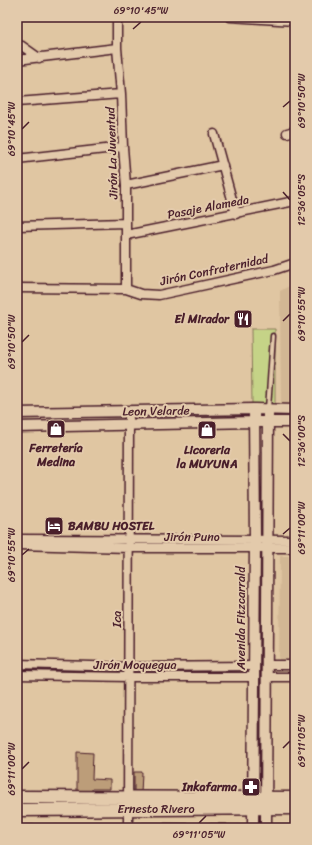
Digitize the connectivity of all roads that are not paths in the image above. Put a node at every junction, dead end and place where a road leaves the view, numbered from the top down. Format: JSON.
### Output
{"nodes":[{"id":1,"x":117,"y":17,"type":"edge"},
{"id":2,"x":230,"y":17,"type":"edge"},
{"id":3,"x":295,"y":21,"type":"edge"},
{"id":4,"x":17,"y":45,"type":"edge"},
{"id":5,"x":117,"y":48,"type":"junction"},
{"id":6,"x":39,"y":58,"type":"junction"},
{"id":7,"x":17,"y":60,"type":"edge"},
{"id":8,"x":121,"y":94,"type":"junction"},
{"id":9,"x":17,"y":102,"type":"edge"},
{"id":10,"x":214,"y":134,"type":"dead end"},
{"id":11,"x":123,"y":147,"type":"junction"},
{"id":12,"x":17,"y":159,"type":"edge"},
{"id":13,"x":223,"y":165,"type":"junction"},
{"id":14,"x":126,"y":185,"type":"junction"},
{"id":15,"x":295,"y":201,"type":"edge"},
{"id":16,"x":236,"y":214,"type":"junction"},
{"id":17,"x":126,"y":223,"type":"junction"},
{"id":18,"x":17,"y":226,"type":"edge"},
{"id":19,"x":126,"y":235,"type":"junction"},
{"id":20,"x":295,"y":263,"type":"edge"},
{"id":21,"x":17,"y":288,"type":"edge"},
{"id":22,"x":126,"y":289,"type":"junction"},
{"id":23,"x":273,"y":336,"type":"dead end"},
{"id":24,"x":254,"y":409,"type":"junction"},
{"id":25,"x":268,"y":409,"type":"junction"},
{"id":26,"x":295,"y":410,"type":"edge"},
{"id":27,"x":129,"y":411,"type":"junction"},
{"id":28,"x":17,"y":413,"type":"edge"},
{"id":29,"x":254,"y":422,"type":"junction"},
{"id":30,"x":268,"y":422,"type":"junction"},
{"id":31,"x":295,"y":422,"type":"edge"},
{"id":32,"x":129,"y":425,"type":"junction"},
{"id":33,"x":17,"y":426,"type":"edge"},
{"id":34,"x":17,"y":539,"type":"edge"},
{"id":35,"x":129,"y":540,"type":"junction"},
{"id":36,"x":295,"y":540,"type":"edge"},
{"id":37,"x":267,"y":544,"type":"junction"},
{"id":38,"x":17,"y":545,"type":"edge"},
{"id":39,"x":255,"y":545,"type":"junction"},
{"id":40,"x":129,"y":548,"type":"junction"},
{"id":41,"x":295,"y":548,"type":"edge"},
{"id":42,"x":17,"y":664,"type":"edge"},
{"id":43,"x":266,"y":665,"type":"junction"},
{"id":44,"x":295,"y":665,"type":"edge"},
{"id":45,"x":254,"y":666,"type":"junction"},
{"id":46,"x":129,"y":667,"type":"junction"},
{"id":47,"x":17,"y":675,"type":"edge"},
{"id":48,"x":129,"y":677,"type":"junction"},
{"id":49,"x":254,"y":677,"type":"junction"},
{"id":50,"x":266,"y":677,"type":"junction"},
{"id":51,"x":295,"y":677,"type":"edge"},
{"id":52,"x":17,"y":798,"type":"edge"},
{"id":53,"x":295,"y":798,"type":"edge"},
{"id":54,"x":128,"y":804,"type":"junction"},
{"id":55,"x":260,"y":804,"type":"junction"},
{"id":56,"x":295,"y":808,"type":"edge"},
{"id":57,"x":17,"y":810,"type":"edge"},
{"id":58,"x":128,"y":828,"type":"edge"},
{"id":59,"x":253,"y":828,"type":"edge"},
{"id":60,"x":266,"y":828,"type":"edge"}],
"edges":[{"from":1,"to":5,"type":"street","name":"Jirón La Juventud"},
{"from":2,"to":3,"type":"street"},
{"from":4,"to":6,"type":"street"},
{"from":5,"to":6,"type":"street"},
{"from":5,"to":8,"type":"street","name":"Jirón La Juventud"},
{"from":6,"to":7,"type":"street"},
{"from":8,"to":9,"type":"street"},
{"from":8,"to":11,"type":"street","name":"Jirón La Juventud"},
{"from":10,"to":13,"type":"street"},
{"from":11,"to":12,"type":"street"},
{"from":11,"to":14,"type":"street","name":"Jirón La Juventud"},
{"from":13,"to":14,"type":"street"},
{"from":13,"to":16,"type":"street"},
{"from":14,"to":17,"type":"street","name":"Jirón La Juventud"},
{"from":15,"to":16,"type":"street","name":"Pasaje Alameda"},
{"from":16,"to":19,"type":"street","name":"Pasaje Alameda"},
{"from":17,"to":18,"type":"street"},
{"from":17,"to":19,"type":"street","name":"Jirón La Juventud"},
{"from":19,"to":22,"type":"street","name":"Jirón La Juventud"},
{"from":20,"to":22,"type":"street","name":"Jirón Confraternidad"},
{"from":21,"to":22,"type":"street","name":"Jirón Confraternidad"},
{"from":23,"to":25,"type":"lane"},
{"from":24,"to":25,"type":"street","name":"Leon Velarde"},
{"from":24,"to":27,"type":"street","name":"Leon Velarde"},
{"from":24,"to":29,"type":"street","name":"Avenida Fitzcarrald"},
{"from":25,"to":26,"type":"street","name":"Leon Velarde"},
{"from":25,"to":30,"type":"street","name":"Avenida Fitzcarrald"},
{"from":27,"to":28,"type":"street","name":"Leon Velarde"},
{"from":27,"to":32,"type":"street","name":"Ica"},
{"from":29,"to":30,"type":"street","name":"Leon Velarde"},
{"from":29,"to":32,"type":"street","name":"Leon Velarde"},
{"from":29,"to":39,"type":"street","name":"Avenida Fitzcarrald"},
{"from":30,"to":31,"type":"street","name":"Leon Velarde"},
{"from":30,"to":37,"type":"street","name":"Avenida Fitzcarrald"},
{"from":32,"to":33,"type":"street","name":"Leon Velarde"},
{"from":32,"to":35,"type":"street","name":"Ica"},
{"from":34,"to":35,"type":"street","name":"Jirón Puno"},
{"from":35,"to":39,"type":"street","name":"Jirón Puno"},
{"from":35,"to":40,"type":"street","name":"Ica"},
{"from":36,"to":37,"type":"street","name":"Jirón Puno"},
{"from":37,"to":39,"type":"street","name":"Jirón Puno"},
{"from":37,"to":41,"type":"street","name":"Jirón Puno"},
{"from":37,"to":43,"type":"street","name":"Avenida Fitzcarrald"},
{"from":38,"to":40,"type":"street","name":"Jirón Puno"},
{"from":39,"to":40,"type":"street","name":"Jirón Puno"},
{"from":39,"to":45,"type":"street","name":"Avenida Fitzcarrald"},
{"from":40,"to":46,"type":"street","name":"Ica"},
{"from":42,"to":46,"type":"street","name":"Jirón Moquegua"},
{"from":43,"to":44,"type":"street"},
{"from":43,"to":50,"type":"street","name":"Avenida Fitzcarrald"},
{"from":45,"to":46,"type":"street","name":"Jirón Moquegua"},
{"from":45,"to":49,"type":"street","name":"Avenida Fitzcarrald"},
{"from":46,"to":48,"type":"street","name":"Ica"},
{"from":47,"to":48,"type":"street","name":"Jirón Moquegua"},
{"from":48,"to":49,"type":"street","name":"Jirón Moquegua"},
{"from":48,"to":54,"type":"street","name":"Ica"},
{"from":49,"to":55,"type":"street","name":"Avenida Fitzcarrald"},
{"from":50,"to":51,"type":"street"},
{"from":50,"to":55,"type":"street","name":"Avenida Fitzcarrald"},
{"from":52,"to":54,"type":"main road","name":"Ernesto Rivero"},
{"from":53,"to":55,"type":"main road","name":"Ernesto Rivero"},
{"from":54,"to":55,"type":"main road","name":"Ernesto Rivero"},
{"from":54,"to":57,"type":"main road","name":"Ernesto Rivero"},
{"from":54,"to":58,"type":"street","name":"Ica"},
{"from":55,"to":56,"type":"main road","name":"Ernesto Rivero"},
{"from":55,"to":59,"type":"street","name":"Avenida Fitzcarrald"},
{"from":55,"to":60,"type":"street","name":"Avenida Fitzcarrald"}]}
